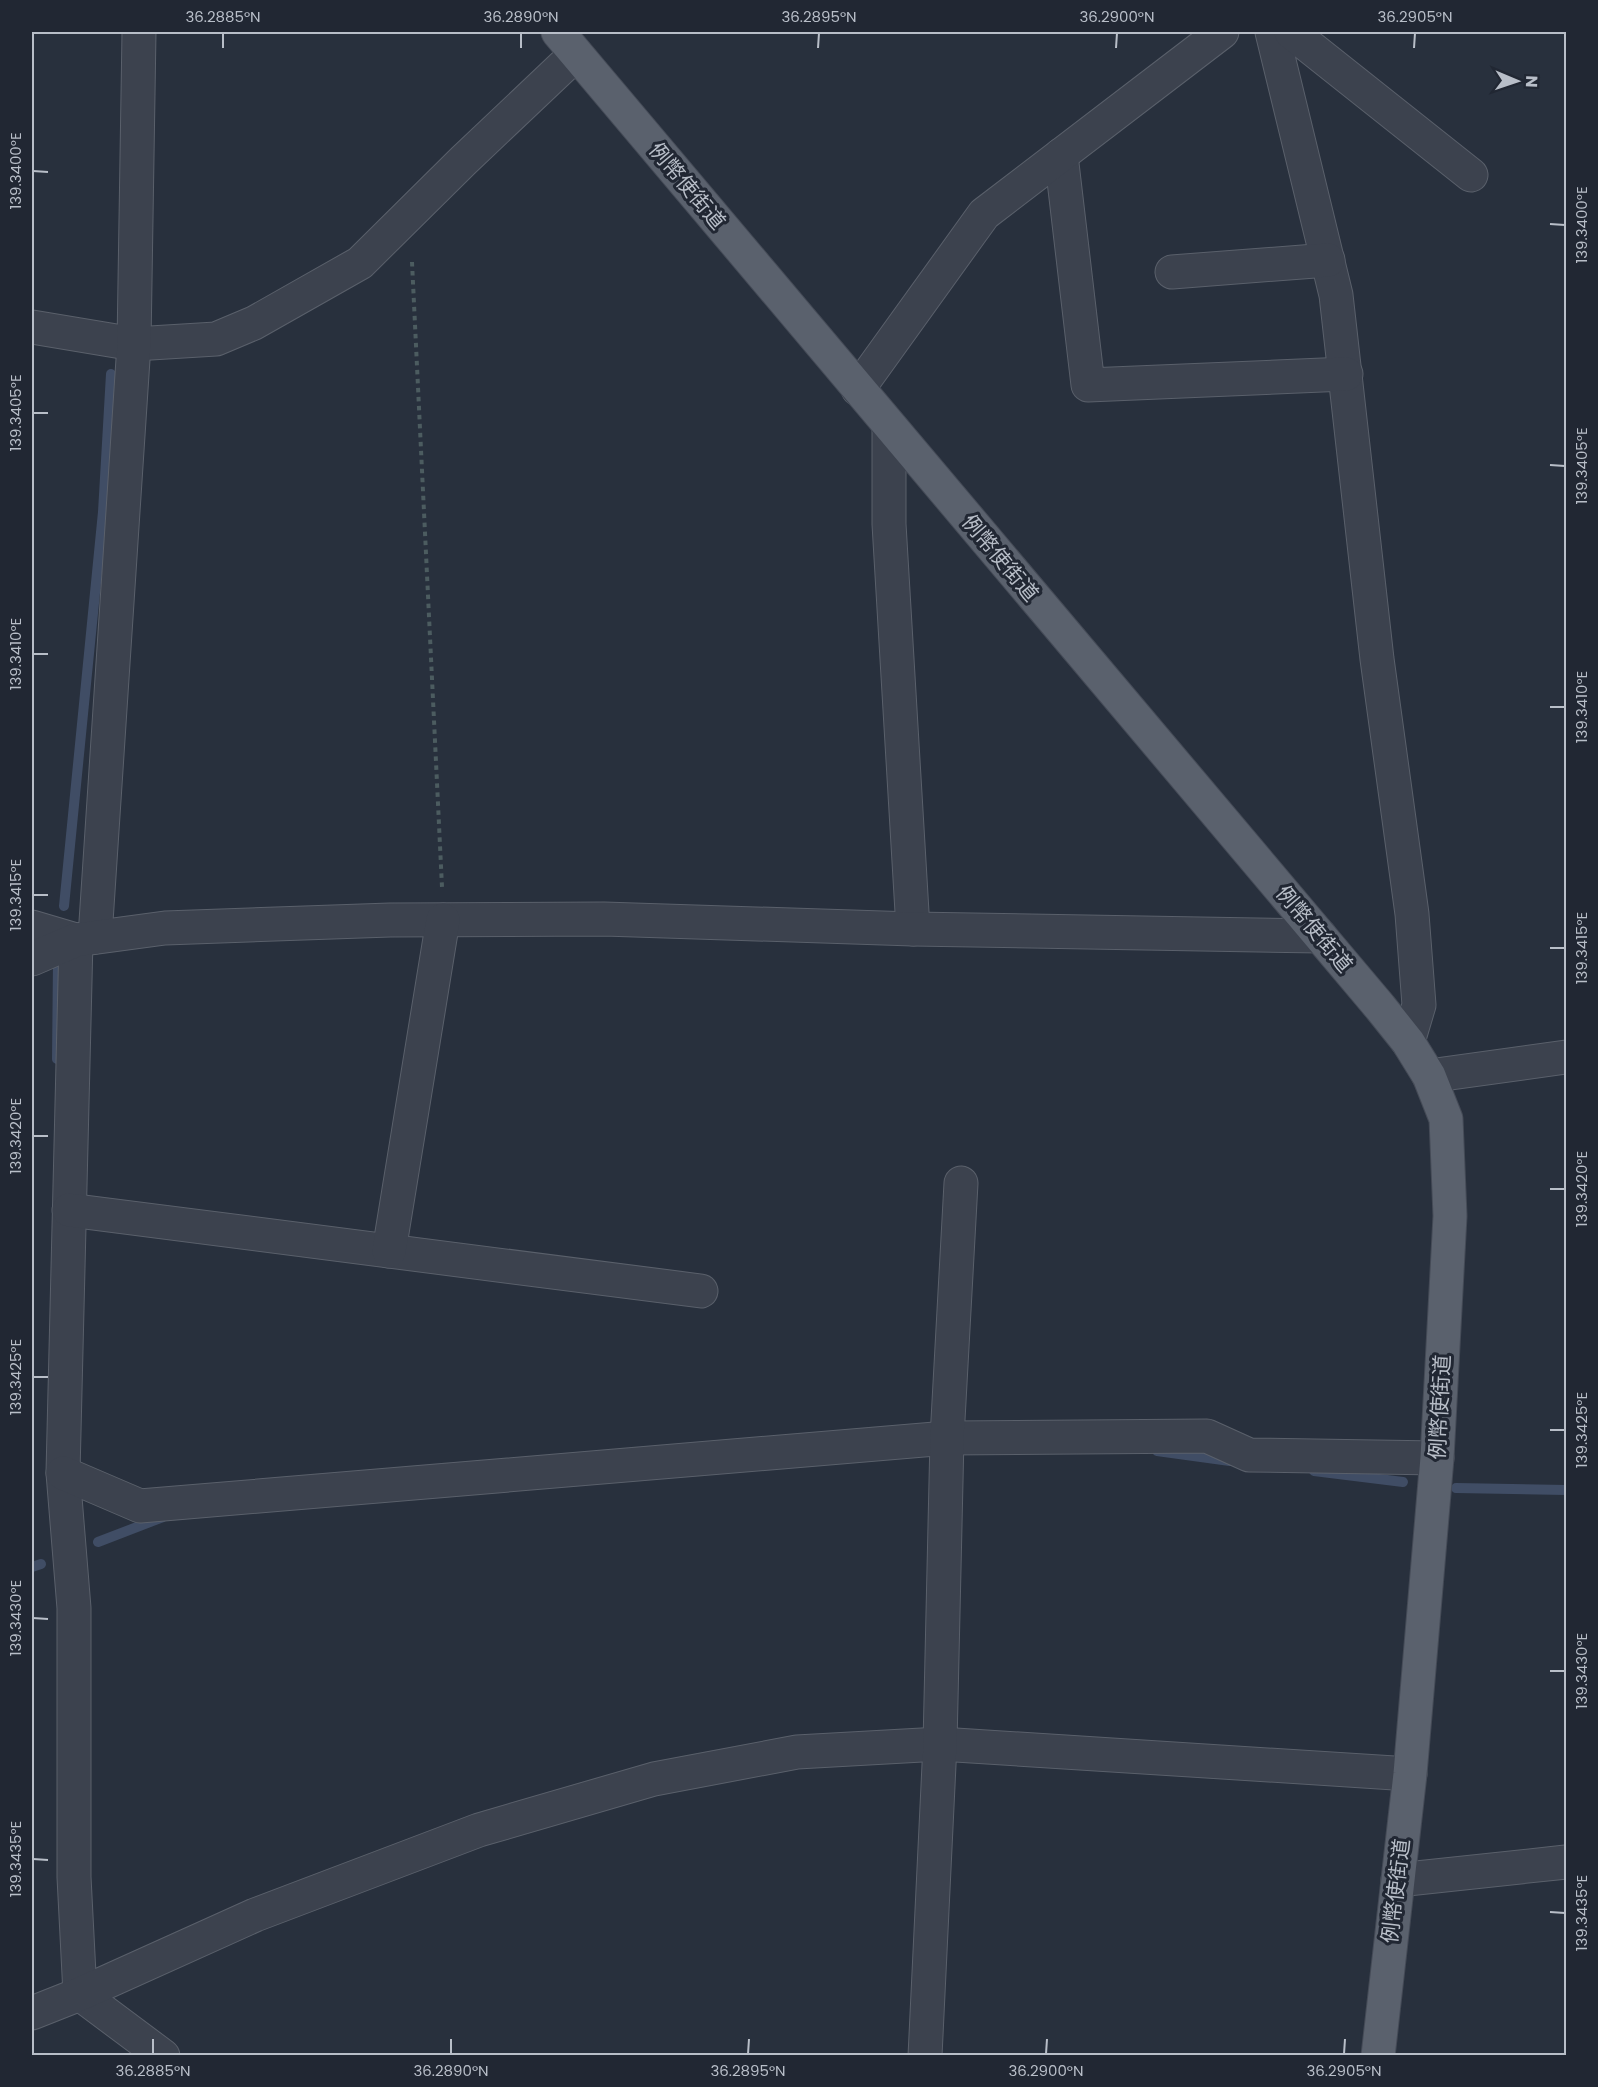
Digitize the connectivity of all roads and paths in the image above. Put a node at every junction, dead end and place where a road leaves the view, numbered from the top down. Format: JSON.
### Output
{"nodes":[{"id":1,"x":139,"y":32,"type":"edge"},
{"id":2,"x":1222,"y":32,"type":"edge"},
{"id":3,"x":1272,"y":32,"type":"edge"},
{"id":4,"x":1291,"y":32,"type":"edge"},
{"id":5,"x":567,"y":39,"type":"edge"},
{"id":6,"x":1061,"y":155,"type":"junction"},
{"id":7,"x":1471,"y":175,"type":"dead end"},
{"id":8,"x":410,"y":213,"type":"junction"},
{"id":9,"x":1328,"y":260,"type":"junction"},
{"id":10,"x":1172,"y":272,"type":"dead end"},
{"id":11,"x":32,"y":327,"type":"edge"},
{"id":12,"x":135,"y":344,"type":"junction"},
{"id":13,"x":1346,"y":374,"type":"junction"},
{"id":14,"x":858,"y":389,"type":"junction"},
{"id":15,"x":889,"y":426,"type":"junction"},
{"id":16,"x":443,"y":920,"type":"junction"},
{"id":17,"x":32,"y":927,"type":"edge"},
{"id":18,"x":913,"y":929,"type":"junction"},
{"id":19,"x":1320,"y":936,"type":"junction"},
{"id":20,"x":85,"y":938,"type":"junction"},
{"id":21,"x":32,"y":959,"type":"edge"},
{"id":22,"x":1408,"y":1042,"type":"junction"},
{"id":23,"x":1566,"y":1057,"type":"edge"},
{"id":24,"x":1429,"y":1076,"type":"junction"},
{"id":25,"x":961,"y":1183,"type":"dead end"},
{"id":26,"x":69,"y":1210,"type":"junction"},
{"id":27,"x":389,"y":1251,"type":"junction"},
{"id":28,"x":701,"y":1291,"type":"dead end"},
{"id":29,"x":947,"y":1438,"type":"junction"},
{"id":30,"x":1437,"y":1458,"type":"junction"},
{"id":31,"x":63,"y":1473,"type":"junction"},
{"id":32,"x":940,"y":1744,"type":"junction"},
{"id":33,"x":1410,"y":1774,"type":"junction"},
{"id":34,"x":1566,"y":1862,"type":"edge"},
{"id":35,"x":1398,"y":1880,"type":"junction"},
{"id":36,"x":80,"y":1994,"type":"junction"},
{"id":37,"x":32,"y":2013,"type":"edge"},
{"id":38,"x":163,"y":2055,"type":"edge"},
{"id":39,"x":925,"y":2055,"type":"edge"},
{"id":40,"x":1378,"y":2055,"type":"edge"}],
"edges":[{"from":1,"to":12,"type":"street"},
{"from":2,"to":6,"type":"street"},
{"from":3,"to":9,"type":"street"},
{"from":4,"to":7,"type":"street"},
{"from":5,"to":8,"type":"street"},
{"from":5,"to":14,"type":"main road","name":"例幣使街道"},
{"from":6,"to":13,"type":"street"},
{"from":6,"to":14,"type":"street"},
{"from":8,"to":12,"type":"street"},
{"from":8,"to":16,"type":"path"},
{"from":9,"to":10,"type":"street"},
{"from":9,"to":13,"type":"street"},
{"from":11,"to":12,"type":"street"},
{"from":12,"to":20,"type":"street"},
{"from":13,"to":22,"type":"street"},
{"from":14,"to":15,"type":"main road","name":"例幣使街道"},
{"from":15,"to":18,"type":"street"},
{"from":15,"to":19,"type":"main road","name":"例幣使街道"},
{"from":16,"to":18,"type":"street"},
{"from":16,"to":20,"type":"street"},
{"from":16,"to":27,"type":"street"},
{"from":17,"to":20,"type":"street"},
{"from":18,"to":19,"type":"street"},
{"from":19,"to":22,"type":"main road","name":"例幣使街道"},
{"from":20,"to":21,"type":"street"},
{"from":20,"to":26,"type":"street"},
{"from":22,"to":24,"type":"main road","name":"例幣使街道"},
{"from":23,"to":24,"type":"street"},
{"from":24,"to":30,"type":"main road","name":"例幣使街道"},
{"from":25,"to":29,"type":"street"},
{"from":26,"to":27,"type":"street"},
{"from":26,"to":31,"type":"street"},
{"from":27,"to":28,"type":"street"},
{"from":29,"to":30,"type":"street"},
{"from":29,"to":31,"type":"street"},
{"from":29,"to":32,"type":"street"},
{"from":30,"to":33,"type":"main road","name":"例幣使街道"},
{"from":31,"to":36,"type":"street"},
{"from":32,"to":33,"type":"street"},
{"from":32,"to":36,"type":"street"},
{"from":32,"to":39,"type":"street"},
{"from":33,"to":35,"type":"main road","name":"例幣使街道"},
{"from":34,"to":35,"type":"street"},
{"from":35,"to":40,"type":"main road","name":"例幣使街道"},
{"from":36,"to":37,"type":"street"},
{"from":36,"to":38,"type":"street"}]}
